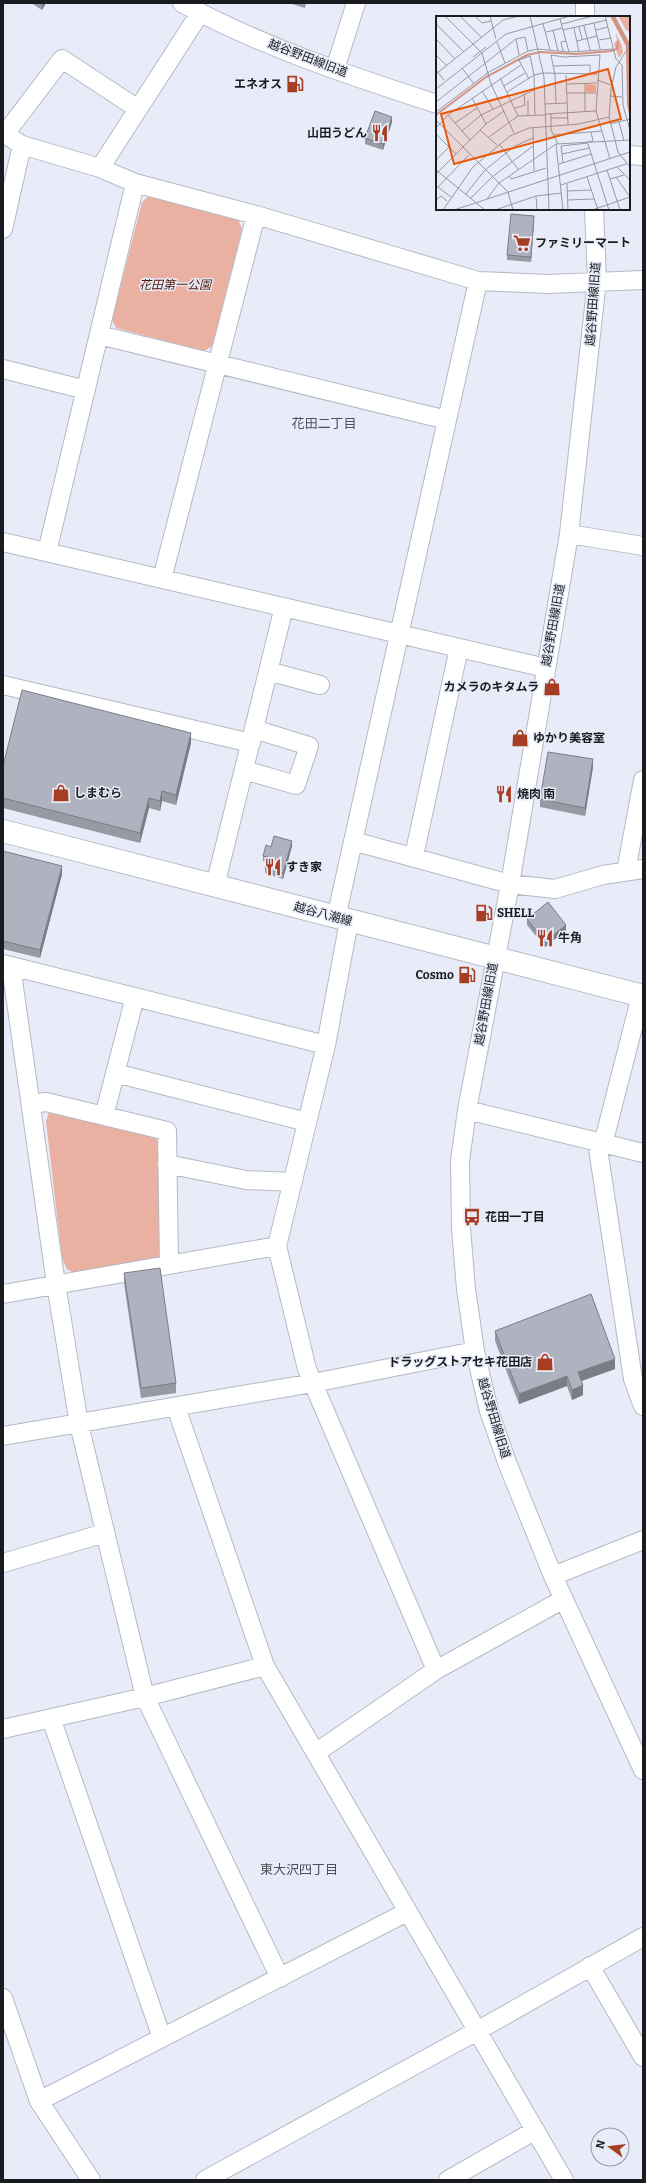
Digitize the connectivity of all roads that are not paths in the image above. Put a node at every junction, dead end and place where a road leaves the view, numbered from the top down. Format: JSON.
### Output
{"nodes":[{"id":1,"x":182,"y":3,"type":"edge"},
{"id":2,"x":356,"y":3,"type":"edge"},
{"id":3,"x":585,"y":3,"type":"edge"},
{"id":4,"x":200,"y":13,"type":"junction"},
{"id":5,"x":585,"y":16,"type":"edge"},
{"id":6,"x":335,"y":69,"type":"junction"},
{"id":7,"x":436,"y":104,"type":"edge"},
{"id":8,"x":138,"y":109,"type":"junction"},
{"id":9,"x":4,"y":134,"type":"edge"},
{"id":10,"x":22,"y":145,"type":"junction"},
{"id":11,"x":630,"y":155,"type":"edge"},
{"id":12,"x":643,"y":156,"type":"edge"},
{"id":13,"x":100,"y":168,"type":"junction"},
{"id":14,"x":135,"y":182,"type":"junction"},
{"id":15,"x":594,"y":210,"type":"edge"},
{"id":16,"x":256,"y":215,"type":"junction"},
{"id":17,"x":3,"y":229,"type":"edge"},
{"id":18,"x":596,"y":280,"type":"junction"},
{"id":19,"x":643,"y":280,"type":"edge"},
{"id":20,"x":478,"y":281,"type":"junction"},
{"id":21,"x":99,"y":335,"type":"junction"},
{"id":22,"x":218,"y":364,"type":"junction"},
{"id":23,"x":3,"y":369,"type":"edge"},
{"id":24,"x":86,"y":390,"type":"junction"},
{"id":25,"x":447,"y":420,"type":"junction"},
{"id":26,"x":569,"y":534,"type":"junction"},
{"id":27,"x":3,"y":542,"type":"edge"},
{"id":28,"x":643,"y":546,"type":"edge"},
{"id":29,"x":47,"y":552,"type":"junction"},
{"id":30,"x":162,"y":579,"type":"junction"},
{"id":31,"x":284,"y":607,"type":"junction"},
{"id":32,"x":400,"y":634,"type":"junction"},
{"id":33,"x":459,"y":648,"type":"junction"},
{"id":34,"x":546,"y":668,"type":"junction"},
{"id":35,"x":268,"y":672,"type":"junction"},
{"id":36,"x":3,"y":685,"type":"edge"},
{"id":37,"x":320,"y":685,"type":"dead end"},
{"id":38,"x":252,"y":736,"type":"junction"},
{"id":39,"x":244,"y":770,"type":"junction"},
{"id":40,"x":643,"y":780,"type":"edge"},
{"id":41,"x":3,"y":831,"type":"edge"},
{"id":42,"x":353,"y":841,"type":"junction"},
{"id":43,"x":414,"y":856,"type":"junction"},
{"id":44,"x":634,"y":870,"type":"edge"},
{"id":45,"x":510,"y":884,"type":"junction"},
{"id":46,"x":215,"y":886,"type":"junction"},
{"id":47,"x":343,"y":919,"type":"junction"},
{"id":48,"x":494,"y":959,"type":"junction"},
{"id":49,"x":7,"y":965,"type":"edge"},
{"id":50,"x":642,"y":996,"type":"edge"},
{"id":51,"x":135,"y":997,"type":"junction"},
{"id":52,"x":326,"y":1044,"type":"junction"},
{"id":53,"x":115,"y":1073,"type":"junction"},
{"id":54,"x":31,"y":1104,"type":"junction"},
{"id":55,"x":467,"y":1110,"type":"junction"},
{"id":56,"x":104,"y":1116,"type":"junction"},
{"id":57,"x":307,"y":1122,"type":"junction"},
{"id":58,"x":600,"y":1143,"type":"junction"},
{"id":59,"x":643,"y":1152,"type":"edge"},
{"id":60,"x":167,"y":1164,"type":"junction"},
{"id":61,"x":293,"y":1182,"type":"junction"},
{"id":62,"x":278,"y":1246,"type":"junction"},
{"id":63,"x":169,"y":1264,"type":"junction"},
{"id":64,"x":56,"y":1284,"type":"junction"},
{"id":65,"x":3,"y":1294,"type":"edge"},
{"id":66,"x":475,"y":1352,"type":"junction"},
{"id":67,"x":313,"y":1383,"type":"junction"},
{"id":68,"x":643,"y":1406,"type":"edge"},
{"id":69,"x":176,"y":1407,"type":"junction"},
{"id":70,"x":79,"y":1424,"type":"junction"},
{"id":71,"x":3,"y":1436,"type":"edge"},
{"id":72,"x":105,"y":1533,"type":"junction"},
{"id":73,"x":643,"y":1540,"type":"edge"},
{"id":74,"x":3,"y":1563,"type":"edge"},
{"id":75,"x":553,"y":1576,"type":"junction"},
{"id":76,"x":564,"y":1599,"type":"junction"},
{"id":77,"x":265,"y":1666,"type":"junction"},
{"id":78,"x":436,"y":1670,"type":"junction"},
{"id":79,"x":145,"y":1697,"type":"junction"},
{"id":80,"x":51,"y":1718,"type":"junction"},
{"id":81,"x":3,"y":1729,"type":"edge"},
{"id":82,"x":317,"y":1752,"type":"junction"},
{"id":83,"x":643,"y":1770,"type":"edge"},
{"id":84,"x":407,"y":1912,"type":"junction"},
{"id":85,"x":643,"y":1937,"type":"edge"},
{"id":86,"x":590,"y":1966,"type":"junction"},
{"id":87,"x":280,"y":1978,"type":"junction"},
{"id":88,"x":3,"y":1998,"type":"edge"},
{"id":89,"x":478,"y":2031,"type":"junction"},
{"id":90,"x":162,"y":2038,"type":"junction"},
{"id":91,"x":643,"y":2057,"type":"edge"},
{"id":92,"x":40,"y":2101,"type":"junction"},
{"id":93,"x":534,"y":2131,"type":"junction"},
{"id":94,"x":91,"y":2180,"type":"edge"},
{"id":95,"x":205,"y":2180,"type":"edge"},
{"id":96,"x":448,"y":2180,"type":"edge"},
{"id":97,"x":564,"y":2180,"type":"edge"}],
"edges":[{"from":1,"to":4,"type":"street","name":"越谷野田線旧道"},
{"from":2,"to":6,"type":"street"},
{"from":3,"to":5,"type":"street"},
{"from":4,"to":6,"type":"street","name":"越谷野田線旧道"},
{"from":4,"to":8,"type":"street"},
{"from":6,"to":7,"type":"street","name":"越谷野田線旧道"},
{"from":8,"to":9,"type":"street"},
{"from":8,"to":13,"type":"street"},
{"from":9,"to":10,"type":"street"},
{"from":10,"to":13,"type":"street"},
{"from":10,"to":17,"type":"street"},
{"from":11,"to":12,"type":"street"},
{"from":13,"to":14,"type":"street"},
{"from":14,"to":16,"type":"street"},
{"from":14,"to":21,"type":"street"},
{"from":15,"to":18,"type":"street","name":"越谷野田線旧道"},
{"from":16,"to":20,"type":"street"},
{"from":16,"to":22,"type":"street"},
{"from":18,"to":19,"type":"street"},
{"from":18,"to":20,"type":"street"},
{"from":18,"to":26,"type":"street","name":"越谷野田線旧道"},
{"from":20,"to":25,"type":"street"},
{"from":21,"to":22,"type":"street"},
{"from":21,"to":24,"type":"street"},
{"from":22,"to":25,"type":"street"},
{"from":22,"to":30,"type":"street"},
{"from":23,"to":24,"type":"street"},
{"from":24,"to":29,"type":"street"},
{"from":25,"to":32,"type":"street"},
{"from":26,"to":28,"type":"street"},
{"from":26,"to":34,"type":"street","name":"越谷野田線旧道"},
{"from":27,"to":29,"type":"street"},
{"from":29,"to":30,"type":"street"},
{"from":30,"to":31,"type":"street"},
{"from":31,"to":32,"type":"street"},
{"from":31,"to":35,"type":"street"},
{"from":32,"to":33,"type":"street"},
{"from":32,"to":42,"type":"street"},
{"from":33,"to":34,"type":"street"},
{"from":33,"to":43,"type":"street"},
{"from":34,"to":45,"type":"street","name":"越谷野田線旧道"},
{"from":35,"to":37,"type":"street"},
{"from":35,"to":38,"type":"street"},
{"from":36,"to":38,"type":"street"},
{"from":38,"to":39,"type":"street"},
{"from":38,"to":39,"type":"street"},
{"from":39,"to":46,"type":"street"},
{"from":40,"to":44,"type":"street"},
{"from":41,"to":46,"type":"main road","name":"越谷八潮線"},
{"from":42,"to":43,"type":"street"},
{"from":42,"to":47,"type":"street"},
{"from":43,"to":45,"type":"street"},
{"from":44,"to":45,"type":"street"},
{"from":45,"to":48,"type":"street","name":"越谷野田線旧道"},
{"from":46,"to":47,"type":"main road","name":"越谷八潮線"},
{"from":47,"to":48,"type":"main road","name":"越谷八潮線"},
{"from":47,"to":52,"type":"street"},
{"from":48,"to":50,"type":"main road","name":"越谷八潮線"},
{"from":48,"to":55,"type":"street","name":"越谷野田線旧道"},
{"from":49,"to":51,"type":"street"},
{"from":49,"to":54,"type":"street"},
{"from":50,"to":58,"type":"street"},
{"from":51,"to":52,"type":"street"},
{"from":51,"to":53,"type":"street"},
{"from":52,"to":57,"type":"street"},
{"from":53,"to":56,"type":"street"},
{"from":53,"to":57,"type":"street"},
{"from":54,"to":56,"type":"street"},
{"from":54,"to":64,"type":"street"},
{"from":55,"to":58,"type":"street"},
{"from":55,"to":66,"type":"street","name":"越谷野田線旧道"},
{"from":56,"to":60,"type":"street"},
{"from":57,"to":61,"type":"street"},
{"from":58,"to":59,"type":"street"},
{"from":58,"to":68,"type":"street"},
{"from":60,"to":61,"type":"street"},
{"from":60,"to":63,"type":"street"},
{"from":61,"to":62,"type":"street"},
{"from":62,"to":63,"type":"street"},
{"from":62,"to":67,"type":"street"},
{"from":63,"to":64,"type":"street"},
{"from":64,"to":65,"type":"street"},
{"from":64,"to":70,"type":"street"},
{"from":66,"to":67,"type":"street"},
{"from":66,"to":75,"type":"street","name":"越谷野田線旧道"},
{"from":67,"to":69,"type":"street"},
{"from":67,"to":78,"type":"street"},
{"from":69,"to":70,"type":"street"},
{"from":69,"to":77,"type":"street"},
{"from":70,"to":71,"type":"street"},
{"from":70,"to":72,"type":"street"},
{"from":72,"to":74,"type":"street"},
{"from":72,"to":79,"type":"street"},
{"from":73,"to":75,"type":"street"},
{"from":75,"to":76,"type":"street","name":"越谷野田線旧道"},
{"from":76,"to":78,"type":"street"},
{"from":76,"to":83,"type":"street","name":"越谷野田線旧道"},
{"from":77,"to":79,"type":"street"},
{"from":77,"to":82,"type":"street"},
{"from":78,"to":82,"type":"street"},
{"from":79,"to":80,"type":"street"},
{"from":79,"to":87,"type":"street"},
{"from":80,"to":81,"type":"street"},
{"from":80,"to":90,"type":"street"},
{"from":82,"to":84,"type":"street"},
{"from":84,"to":87,"type":"street"},
{"from":84,"to":89,"type":"street"},
{"from":85,"to":86,"type":"street"},
{"from":86,"to":89,"type":"street"},
{"from":86,"to":91,"type":"street"},
{"from":87,"to":90,"type":"street"},
{"from":88,"to":92,"type":"street"},
{"from":89,"to":93,"type":"street"},
{"from":89,"to":95,"type":"street"},
{"from":90,"to":92,"type":"street"},
{"from":92,"to":94,"type":"street"},
{"from":93,"to":96,"type":"street"},
{"from":93,"to":97,"type":"street"}]}
